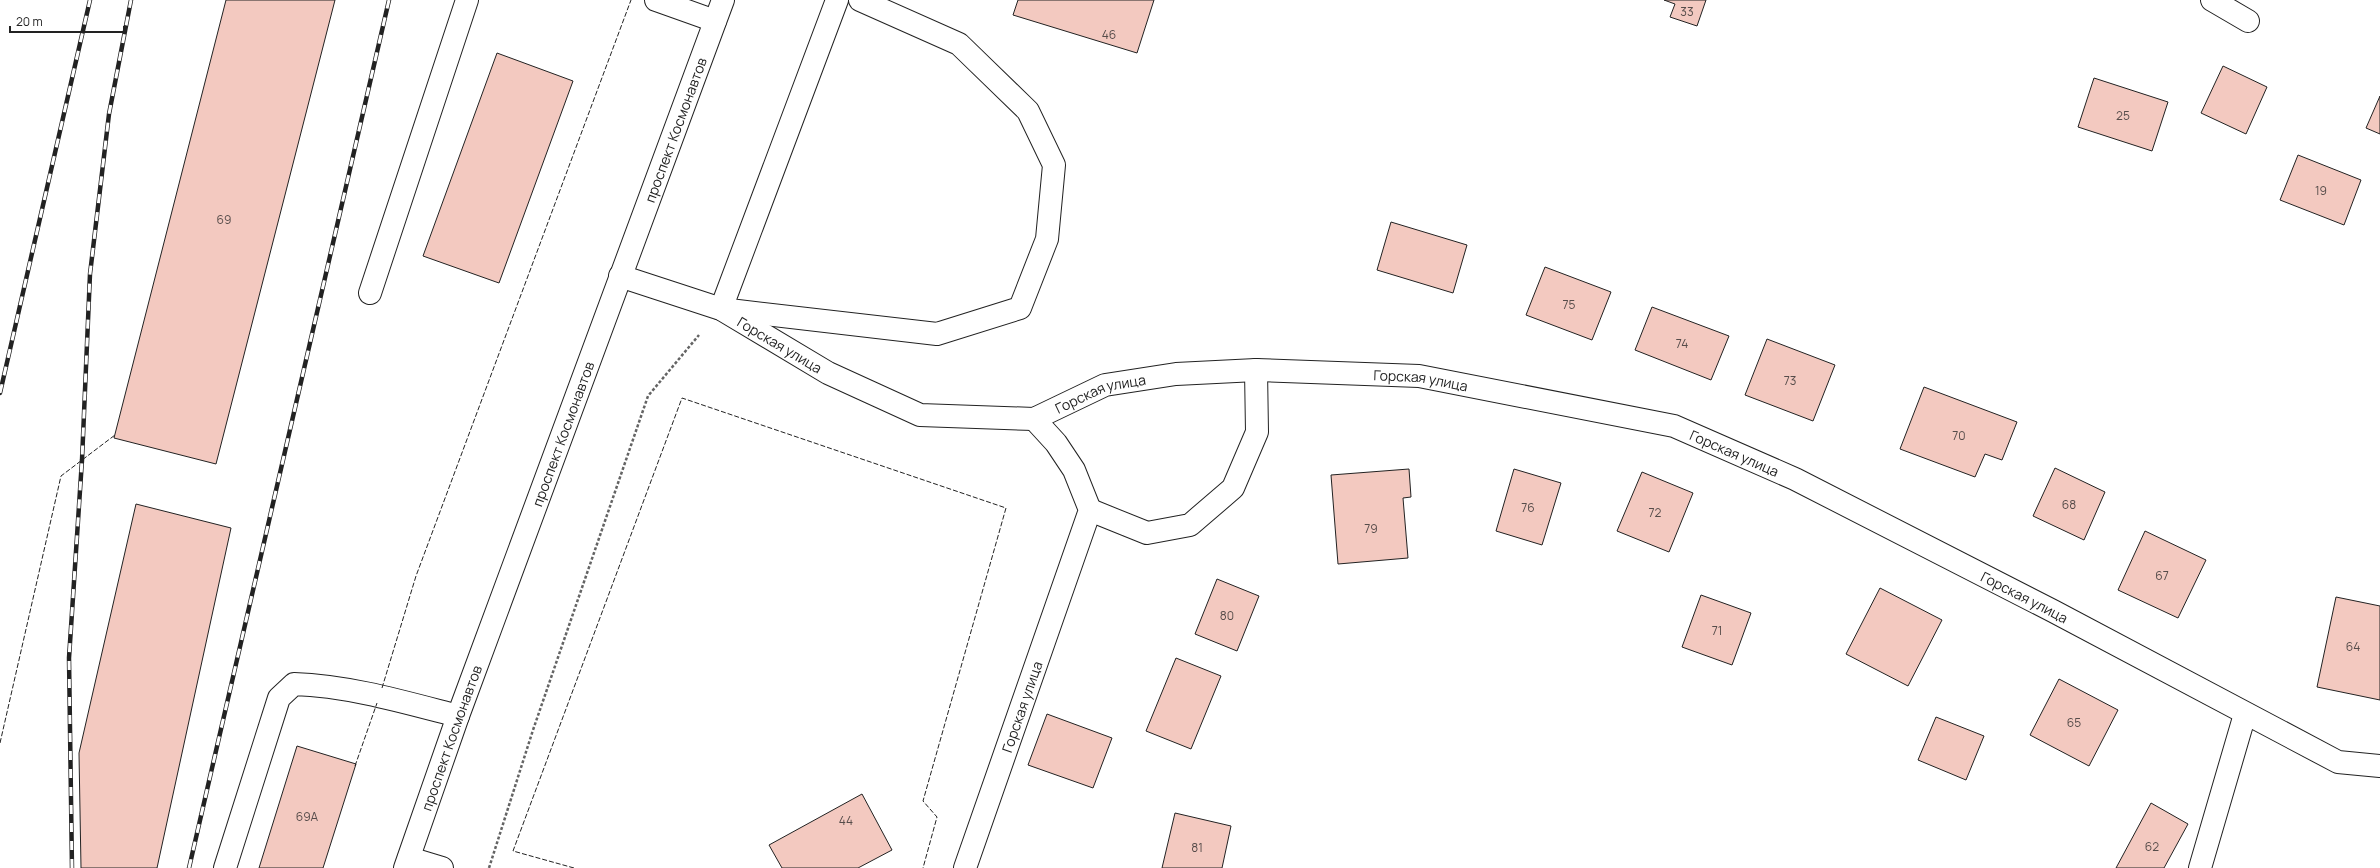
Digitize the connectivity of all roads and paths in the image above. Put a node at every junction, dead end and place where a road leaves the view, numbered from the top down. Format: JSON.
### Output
{"nodes":[{"id":1,"x":467,"y":0,"type":"edge"},
{"id":2,"x":656,"y":0,"type":"edge"},
{"id":3,"x":723,"y":0,"type":"edge"},
{"id":4,"x":837,"y":0,"type":"edge"},
{"id":5,"x":860,"y":0,"type":"edge"},
{"id":6,"x":2212,"y":0,"type":"edge"},
{"id":7,"x":715,"y":20,"type":"junction"},
{"id":8,"x":2248,"y":21,"type":"dead end"},
{"id":9,"x":620,"y":276,"type":"junction"},
{"id":10,"x":370,"y":293,"type":"dead end"},
{"id":11,"x":721,"y":309,"type":"junction"},
{"id":12,"x":1256,"y":370,"type":"junction"},
{"id":13,"x":1034,"y":419,"type":"junction"},
{"id":14,"x":1090,"y":510,"type":"junction"},
{"id":15,"x":2245,"y":714,"type":"junction"},
{"id":16,"x":458,"y":716,"type":"junction"},
{"id":17,"x":2380,"y":766,"type":"edge"},
{"id":18,"x":407,"y":863,"type":"edge"},
{"id":19,"x":224,"y":868,"type":"edge"},
{"id":20,"x":442,"y":868,"type":"edge"},
{"id":21,"x":489,"y":868,"type":"edge"},
{"id":22,"x":965,"y":868,"type":"edge"},
{"id":23,"x":2200,"y":868,"type":"edge"}],
"edges":[{"from":1,"to":10,"type":"street"},
{"from":2,"to":7,"type":"street"},
{"from":3,"to":7,"type":"street","name":"проспект Космонавтов"},
{"from":4,"to":11,"type":"street"},
{"from":5,"to":11,"type":"street"},
{"from":6,"to":8,"type":"street"},
{"from":7,"to":9,"type":"street","name":"проспект Космонавтов"},
{"from":9,"to":11,"type":"street","name":"Горская улица"},
{"from":9,"to":16,"type":"street","name":"проспект Космонавтов"},
{"from":11,"to":13,"type":"street","name":"Горская улица"},
{"from":11,"to":21,"type":"path"},
{"from":12,"to":13,"type":"street","name":"Горская улица"},
{"from":12,"to":14,"type":"street"},
{"from":12,"to":15,"type":"street","name":"Горская улица"},
{"from":13,"to":14,"type":"street","name":"Горская улица"},
{"from":14,"to":22,"type":"street","name":"Горская улица"},
{"from":15,"to":17,"type":"street","name":"Горская улица"},
{"from":15,"to":23,"type":"street"},
{"from":16,"to":18,"type":"street","name":"проспект Космонавтов"},
{"from":16,"to":19,"type":"street"},
{"from":18,"to":20,"type":"street"}]}
